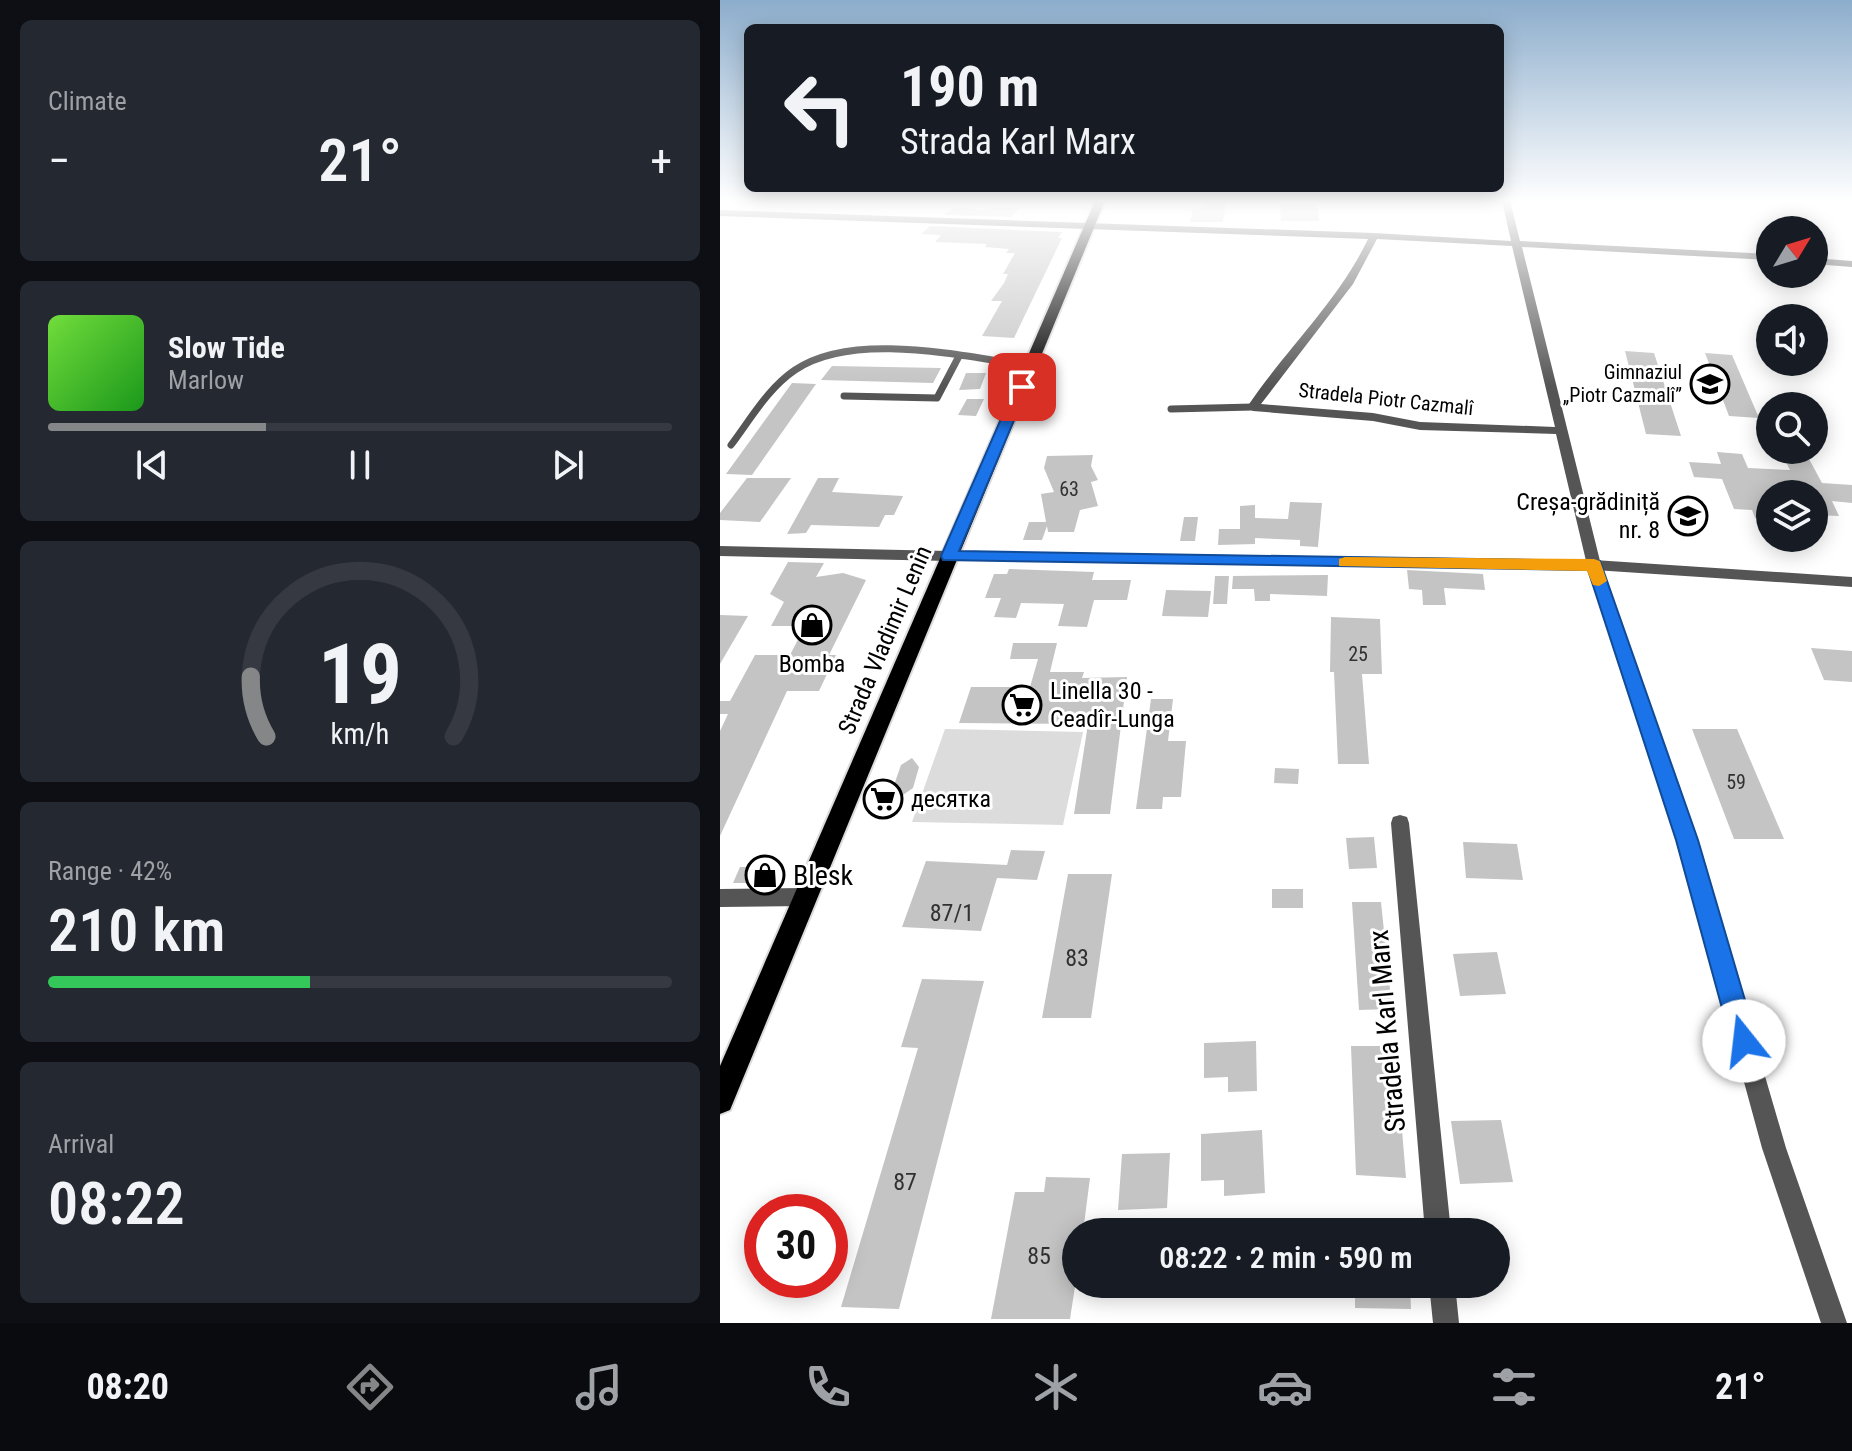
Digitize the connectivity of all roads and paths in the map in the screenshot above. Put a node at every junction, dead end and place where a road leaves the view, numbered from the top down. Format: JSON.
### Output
{"nodes":[{"id":1,"x":1074,"y":263,"type":"edge"},
{"id":2,"x":1361,"y":263,"type":"edge"},
{"id":3,"x":1520,"y":263,"type":"edge"},
{"id":4,"x":958,"y":358,"type":"junction"},
{"id":5,"x":1031,"y":366,"type":"junction"},
{"id":6,"x":844,"y":396,"type":"dead end"},
{"id":7,"x":1253,"y":407,"type":"junction"},
{"id":8,"x":1171,"y":409,"type":"dead end"},
{"id":9,"x":1562,"y":431,"type":"junction"},
{"id":10,"x":731,"y":445,"type":"dead end"},
{"id":11,"x":720,"y":551,"type":"edge"},
{"id":12,"x":949,"y":556,"type":"junction"},
{"id":13,"x":1594,"y":565,"type":"junction"},
{"id":14,"x":1852,"y":582,"type":"edge"},
{"id":15,"x":1400,"y":823,"type":"dead end"},
{"id":16,"x":804,"y":897,"type":"junction"},
{"id":17,"x":720,"y":898,"type":"edge"},
{"id":18,"x":720,"y":1100,"type":"edge"},
{"id":19,"x":1437,"y":1218,"type":"edge"},
{"id":20,"x":1443,"y":1298,"type":"edge"},
{"id":21,"x":1446,"y":1323,"type":"edge"},
{"id":22,"x":1834,"y":1323,"type":"edge"}],
"edges":[{"from":1,"to":5,"type":"main road","name":"Strada Vladimir Lenin"},
{"from":2,"to":7,"type":"street"},
{"from":3,"to":9,"type":"street"},
{"from":4,"to":5,"type":"lane"},
{"from":4,"to":6,"type":"lane"},
{"from":4,"to":10,"type":"lane"},
{"from":5,"to":12,"type":"main road","name":"Strada Vladimir Lenin"},
{"from":7,"to":8,"type":"lane"},
{"from":7,"to":9,"type":"street","name":"Stradela Piotr Cazmalî"},
{"from":9,"to":13,"type":"street"},
{"from":11,"to":12,"type":"street"},
{"from":12,"to":13,"type":"street"},
{"from":12,"to":16,"type":"main road","name":"Strada Vladimir Lenin"},
{"from":13,"to":14,"type":"street"},
{"from":13,"to":22,"type":"street"},
{"from":15,"to":19,"type":"street","name":"Stradela Karl Marx"},
{"from":16,"to":17,"type":"street"},
{"from":16,"to":18,"type":"main road","name":"Strada Vladimir Lenin"},
{"from":20,"to":21,"type":"street"}]}
